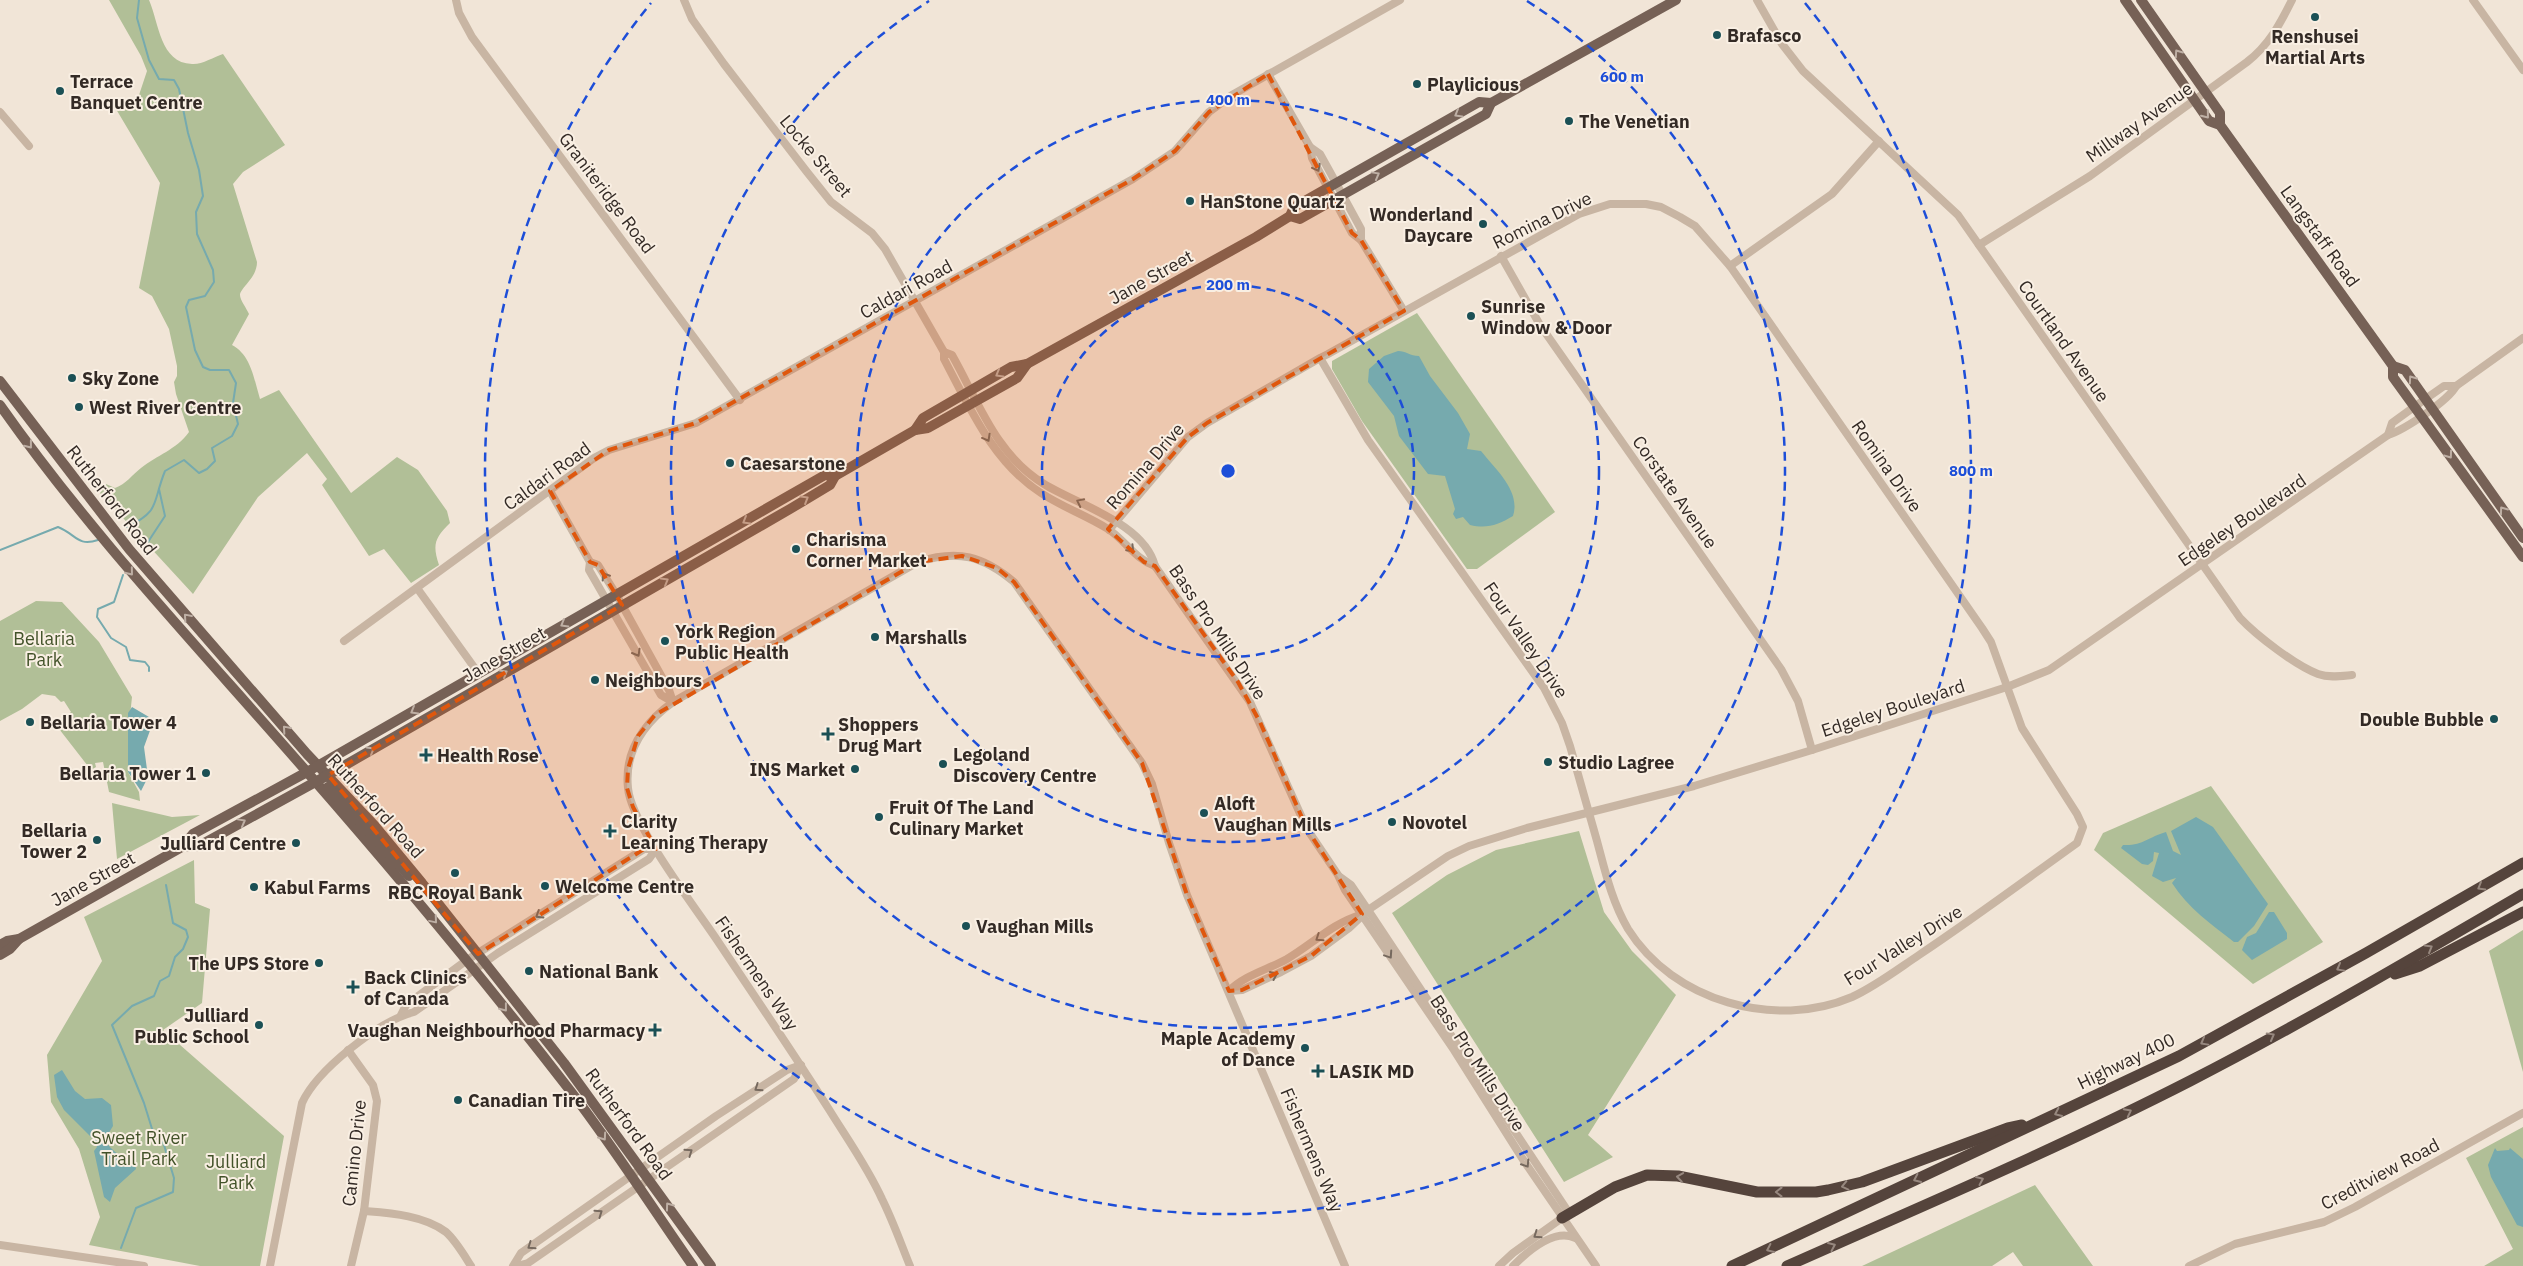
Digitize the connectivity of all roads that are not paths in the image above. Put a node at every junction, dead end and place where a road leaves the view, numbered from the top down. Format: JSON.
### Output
{"nodes":[{"id":1,"x":456,"y":0,"type":"edge"},
{"id":2,"x":684,"y":0,"type":"edge"},
{"id":3,"x":1400,"y":0,"type":"edge"},
{"id":4,"x":1676,"y":0,"type":"edge"},
{"id":5,"x":1758,"y":0,"type":"edge"},
{"id":6,"x":2125,"y":0,"type":"edge"},
{"id":7,"x":2141,"y":0,"type":"edge"},
{"id":8,"x":2292,"y":0,"type":"edge"},
{"id":9,"x":2473,"y":0,"type":"edge"},
{"id":10,"x":2523,"y":70,"type":"edge"},
{"id":11,"x":1268,"y":74,"type":"junction"},
{"id":12,"x":2206,"y":94,"type":"junction"},
{"id":13,"x":2194,"y":100,"type":"junction"},
{"id":14,"x":1491,"y":103,"type":"junction"},
{"id":15,"x":0,"y":112,"type":"edge"},
{"id":16,"x":2220,"y":125,"type":"junction"},
{"id":17,"x":1879,"y":141,"type":"junction"},
{"id":18,"x":29,"y":146,"type":"dead end"},
{"id":19,"x":1332,"y":185,"type":"junction"},
{"id":20,"x":1338,"y":196,"type":"junction"},
{"id":21,"x":1290,"y":216,"type":"junction"},
{"id":22,"x":1980,"y":245,"type":"junction"},
{"id":23,"x":1501,"y":256,"type":"junction"},
{"id":24,"x":1730,"y":266,"type":"junction"},
{"id":25,"x":916,"y":301,"type":"junction"},
{"id":26,"x":1404,"y":311,"type":"junction"},
{"id":27,"x":2523,"y":338,"type":"edge"},
{"id":28,"x":1320,"y":358,"type":"junction"},
{"id":29,"x":1027,"y":364,"type":"junction"},
{"id":30,"x":2393,"y":366,"type":"junction"},
{"id":31,"x":0,"y":381,"type":"edge"},
{"id":32,"x":2456,"y":386,"type":"junction"},
{"id":33,"x":968,"y":392,"type":"junction"},
{"id":34,"x":2426,"y":399,"type":"junction"},
{"id":35,"x":740,"y":400,"type":"junction"},
{"id":36,"x":973,"y":403,"type":"junction"},
{"id":37,"x":0,"y":406,"type":"edge"},
{"id":38,"x":2432,"y":408,"type":"junction"},
{"id":39,"x":2417,"y":411,"type":"junction"},
{"id":40,"x":915,"y":430,"type":"junction"},
{"id":41,"x":835,"y":476,"type":"junction"},
{"id":42,"x":550,"y":491,"type":"junction"},
{"id":43,"x":1116,"y":522,"type":"junction"},
{"id":44,"x":1109,"y":530,"type":"junction"},
{"id":45,"x":2523,"y":538,"type":"edge"},
{"id":46,"x":2523,"y":557,"type":"edge"},
{"id":47,"x":590,"y":562,"type":"junction"},
{"id":48,"x":2202,"y":565,"type":"junction"},
{"id":49,"x":1155,"y":566,"type":"junction"},
{"id":50,"x":417,"y":588,"type":"junction"},
{"id":51,"x":616,"y":594,"type":"junction"},
{"id":52,"x":607,"y":600,"type":"junction"},
{"id":53,"x":622,"y":605,"type":"junction"},
{"id":54,"x":612,"y":611,"type":"junction"},
{"id":55,"x":344,"y":641,"type":"dead end"},
{"id":56,"x":479,"y":674,"type":"junction"},
{"id":57,"x":2352,"y":675,"type":"dead end"},
{"id":58,"x":2007,"y":687,"type":"junction"},
{"id":59,"x":673,"y":702,"type":"junction"},
{"id":60,"x":1812,"y":750,"type":"junction"},
{"id":61,"x":319,"y":766,"type":"junction"},
{"id":62,"x":307,"y":772,"type":"junction"},
{"id":63,"x":322,"y":779,"type":"junction"},
{"id":64,"x":1589,"y":813,"type":"junction"},
{"id":65,"x":182,"y":847,"type":"junction"},
{"id":66,"x":656,"y":849,"type":"junction"},
{"id":67,"x":2523,"y":863,"type":"edge"},
{"id":68,"x":2523,"y":894,"type":"edge"},
{"id":69,"x":1365,"y":912,"type":"junction"},
{"id":70,"x":2523,"y":912,"type":"edge"},
{"id":71,"x":19,"y":939,"type":"junction"},
{"id":72,"x":0,"y":945,"type":"edge"},
{"id":73,"x":478,"y":954,"type":"junction"},
{"id":74,"x":0,"y":955,"type":"edge"},
{"id":75,"x":467,"y":960,"type":"junction"},
{"id":76,"x":485,"y":962,"type":"junction"},
{"id":77,"x":474,"y":969,"type":"junction"},
{"id":78,"x":2372,"y":981,"type":"junction"},
{"id":79,"x":1229,"y":991,"type":"junction"},
{"id":80,"x":401,"y":1015,"type":"junction"},
{"id":81,"x":348,"y":1050,"type":"junction"},
{"id":82,"x":800,"y":1065,"type":"junction"},
{"id":83,"x":2523,"y":1113,"type":"edge"},
{"id":84,"x":2041,"y":1121,"type":"junction"},
{"id":85,"x":641,"y":1168,"type":"junction"},
{"id":86,"x":630,"y":1176,"type":"junction"},
{"id":87,"x":650,"y":1180,"type":"junction"},
{"id":88,"x":638,"y":1187,"type":"junction"},
{"id":89,"x":364,"y":1211,"type":"junction"},
{"id":90,"x":1566,"y":1215,"type":"junction"},
{"id":91,"x":1576,"y":1238,"type":"junction"},
{"id":92,"x":0,"y":1245,"type":"edge"},
{"id":93,"x":144,"y":1266,"type":"edge"},
{"id":94,"x":270,"y":1266,"type":"edge"},
{"id":95,"x":350,"y":1266,"type":"edge"},
{"id":96,"x":472,"y":1266,"type":"edge"},
{"id":97,"x":513,"y":1266,"type":"edge"},
{"id":98,"x":518,"y":1266,"type":"edge"},
{"id":99,"x":693,"y":1266,"type":"edge"},
{"id":100,"x":710,"y":1266,"type":"edge"},
{"id":101,"x":910,"y":1266,"type":"edge"},
{"id":102,"x":1345,"y":1266,"type":"edge"},
{"id":103,"x":1499,"y":1266,"type":"edge"},
{"id":104,"x":1513,"y":1266,"type":"edge"},
{"id":105,"x":1596,"y":1266,"type":"edge"},
{"id":106,"x":1732,"y":1266,"type":"edge"},
{"id":107,"x":1787,"y":1266,"type":"edge"},
{"id":108,"x":2189,"y":1266,"type":"edge"}],
"edges":[{"from":1,"to":35,"type":"street","name":"Graniteridge Road"},
{"from":2,"to":25,"type":"street","name":"Locke Street"},
{"from":3,"to":11,"type":"street","name":"Caldari Road"},
{"from":4,"to":14,"type":"main road","name":"Jane Street"},
{"from":5,"to":17,"type":"street","name":"Courtland Avenue"},
{"from":6,"to":13,"type":"main road","name":"Langstaff Road"},
{"from":12,"to":7,"type":"main road","name":"Langstaff Road","one_way":true},
{"from":8,"to":12,"type":"street","name":"Millway Avenue"},
{"from":9,"to":10,"type":"street"},
{"from":11,"to":19,"type":"street"},
{"from":11,"to":25,"type":"street","name":"Caldari Road"},
{"from":12,"to":13,"type":"street","name":"Millway Avenue"},
{"from":12,"to":16,"type":"main road","name":"Langstaff Road"},
{"from":13,"to":16,"type":"main road","name":"Langstaff Road","one_way":true},
{"from":13,"to":22,"type":"street","name":"Millway Avenue"},
{"from":14,"to":19,"type":"main road","name":"Jane Street","one_way":true},
{"from":20,"to":14,"type":"main road","name":"Jane Street","one_way":true},
{"from":15,"to":18,"type":"street"},
{"from":16,"to":30,"type":"main road","name":"Langstaff Road"},
{"from":17,"to":22,"type":"street","name":"Courtland Avenue"},
{"from":17,"to":24,"type":"street"},
{"from":19,"to":20,"type":"street"},
{"from":19,"to":21,"type":"main road","name":"Jane Street"},
{"from":20,"to":21,"type":"main road","name":"Jane Street"},
{"from":20,"to":26,"type":"street"},
{"from":21,"to":29,"type":"main road","name":"Jane Street"},
{"from":22,"to":48,"type":"street","name":"Courtland Avenue"},
{"from":23,"to":24,"type":"street","name":"Romina Drive"},
{"from":23,"to":26,"type":"street","name":"Romina Drive"},
{"from":23,"to":60,"type":"street","name":"Corstate Avenue"},
{"from":24,"to":58,"type":"street","name":"Romina Drive"},
{"from":25,"to":33,"type":"street","name":"Locke Street"},
{"from":25,"to":35,"type":"street","name":"Caldari Road"},
{"from":26,"to":28,"type":"street","name":"Romina Drive"},
{"from":27,"to":32,"type":"street","name":"Edgeley Boulevard"},
{"from":28,"to":43,"type":"street","name":"Romina Drive"},
{"from":28,"to":64,"type":"street","name":"Four Valley Drive"},
{"from":29,"to":33,"type":"main road","name":"Jane Street","one_way":true},
{"from":29,"to":36,"type":"main road","name":"Jane Street"},
{"from":34,"to":30,"type":"main road","name":"Langstaff Road","one_way":true},
{"from":30,"to":39,"type":"main road","name":"Langstaff Road"},
{"from":61,"to":31,"type":"main road","name":"Rutherford Road","one_way":true},
{"from":32,"to":34,"type":"street","name":"Edgeley Boulevard"},
{"from":32,"to":38,"type":"street","name":"Edgeley Boulevard"},
{"from":33,"to":36,"type":"street","name":"Locke Street"},
{"from":33,"to":40,"type":"main road","name":"Jane Street"},
{"from":34,"to":38,"type":"main road","name":"Langstaff Road"},
{"from":34,"to":39,"type":"street","name":"Edgeley Boulevard"},
{"from":35,"to":42,"type":"street","name":"Caldari Road"},
{"from":36,"to":40,"type":"main road","name":"Jane Street"},
{"from":43,"to":36,"type":"street","name":"Bass Pro Mills Drive","one_way":true},
{"from":36,"to":44,"type":"street","name":"Bass Pro Mills Drive","one_way":true},
{"from":37,"to":62,"type":"main road","name":"Rutherford Road","one_way":true},
{"from":38,"to":39,"type":"street","name":"Edgeley Boulevard"},
{"from":45,"to":38,"type":"main road","name":"Langstaff Road","one_way":true},
{"from":39,"to":46,"type":"main road","name":"Langstaff Road","one_way":true},
{"from":39,"to":48,"type":"street","name":"Edgeley Boulevard"},
{"from":40,"to":41,"type":"main road","name":"Jane Street"},
{"from":41,"to":51,"type":"main road","name":"Jane Street","one_way":true},
{"from":53,"to":41,"type":"main road","name":"Jane Street","one_way":true},
{"from":42,"to":47,"type":"street"},
{"from":42,"to":50,"type":"street","name":"Caldari Road"},
{"from":43,"to":44,"type":"street","name":"Romina Drive"},
{"from":43,"to":49,"type":"street","name":"Bass Pro Mills Drive"},
{"from":44,"to":49,"type":"street","name":"Bass Pro Mills Drive","one_way":true},
{"from":51,"to":47,"type":"street","one_way":true},
{"from":47,"to":52,"type":"street"},
{"from":48,"to":57,"type":"street","name":"Courtland Avenue"},
{"from":48,"to":58,"type":"street","name":"Edgeley Boulevard"},
{"from":49,"to":69,"type":"street","name":"Bass Pro Mills Drive"},
{"from":50,"to":55,"type":"street","name":"Caldari Road"},
{"from":50,"to":56,"type":"street"},
{"from":51,"to":52,"type":"main road","name":"Jane Street"},
{"from":51,"to":53,"type":"street"},
{"from":52,"to":54,"type":"street"},
{"from":52,"to":56,"type":"main road","name":"Jane Street","one_way":true},
{"from":53,"to":54,"type":"main road","name":"Jane Street"},
{"from":53,"to":59,"type":"street"},
{"from":54,"to":59,"type":"street","one_way":true},
{"from":63,"to":54,"type":"main road","name":"Jane Street","one_way":true},
{"from":56,"to":61,"type":"main road","name":"Jane Street","one_way":true},
{"from":58,"to":60,"type":"street","name":"Edgeley Boulevard"},
{"from":58,"to":64,"type":"street","name":"Four Valley Drive"},
{"from":59,"to":66,"type":"street","name":"Fishermens Way"},
{"from":59,"to":79,"type":"street","name":"Fishermens Way"},
{"from":60,"to":64,"type":"street","name":"Edgeley Boulevard"},
{"from":61,"to":62,"type":"main road","name":"Jane Street"},
{"from":61,"to":63,"type":"main road","name":"Rutherford Road"},
{"from":62,"to":63,"type":"main road","name":"Rutherford Road"},
{"from":62,"to":65,"type":"main road","name":"Jane Street"},
{"from":65,"to":63,"type":"main road","name":"Jane Street","one_way":true},
{"from":63,"to":73,"type":"main road","name":"Rutherford Road"},
{"from":63,"to":75,"type":"main road","name":"Rutherford Road","one_way":true},
{"from":64,"to":69,"type":"street","name":"Edgeley Boulevard"},
{"from":65,"to":71,"type":"main road","name":"Jane Street"},
{"from":66,"to":73,"type":"street","one_way":true},
{"from":66,"to":76,"type":"street"},
{"from":66,"to":82,"type":"street","name":"Fishermens Way"},
{"from":67,"to":84,"type":"highway","name":"Highway 400","one_way":true},
{"from":78,"to":68,"type":"highway","one_way":true},
{"from":69,"to":79,"type":"street","name":"Edgeley Boulevard"},
{"from":69,"to":90,"type":"street","name":"Bass Pro Mills Drive"},
{"from":70,"to":78,"type":"highway"},
{"from":71,"to":72,"type":"main road","name":"Jane Street"},
{"from":71,"to":74,"type":"main road","name":"Jane Street"},
{"from":73,"to":75,"type":"street"},
{"from":73,"to":76,"type":"main road","name":"Rutherford Road"},
{"from":75,"to":77,"type":"main road","name":"Rutherford Road"},
{"from":75,"to":80,"type":"street"},
{"from":76,"to":77,"type":"street"},
{"from":76,"to":85,"type":"main road","name":"Rutherford Road"},
{"from":77,"to":80,"type":"street"},
{"from":77,"to":86,"type":"main road","name":"Rutherford Road","one_way":true},
{"from":107,"to":78,"type":"highway","one_way":true},
{"from":79,"to":102,"type":"street","name":"Fishermens Way"},
{"from":80,"to":81,"type":"street"},
{"from":81,"to":89,"type":"street","name":"Camino Drive"},
{"from":81,"to":94,"type":"street"},
{"from":82,"to":85,"type":"street","one_way":true},
{"from":87,"to":82,"type":"street","one_way":true},
{"from":82,"to":101,"type":"street","name":"Fishermens Way"},
{"from":83,"to":108,"type":"street","name":"Creditview Road"},
{"from":84,"to":90,"type":"highway","one_way":true},
{"from":84,"to":106,"type":"highway","name":"Highway 400","one_way":true},
{"from":85,"to":86,"type":"street"},
{"from":85,"to":87,"type":"main road","name":"Rutherford Road"},
{"from":86,"to":88,"type":"main road","name":"Rutherford Road"},
{"from":86,"to":97,"type":"street","one_way":true},
{"from":87,"to":88,"type":"street"},
{"from":100,"to":87,"type":"main road","name":"Rutherford Road","one_way":true},
{"from":98,"to":88,"type":"street","one_way":true},
{"from":88,"to":99,"type":"main road","name":"Rutherford Road"},
{"from":89,"to":95,"type":"street","name":"Camino Drive"},
{"from":89,"to":96,"type":"street"},
{"from":90,"to":91,"type":"street","name":"Bass Pro Mills Drive"},
{"from":90,"to":103,"type":"street","one_way":true},
{"from":91,"to":104,"type":"street"},
{"from":91,"to":105,"type":"street","name":"Bass Pro Mills Drive"},
{"from":92,"to":93,"type":"street"}]}
